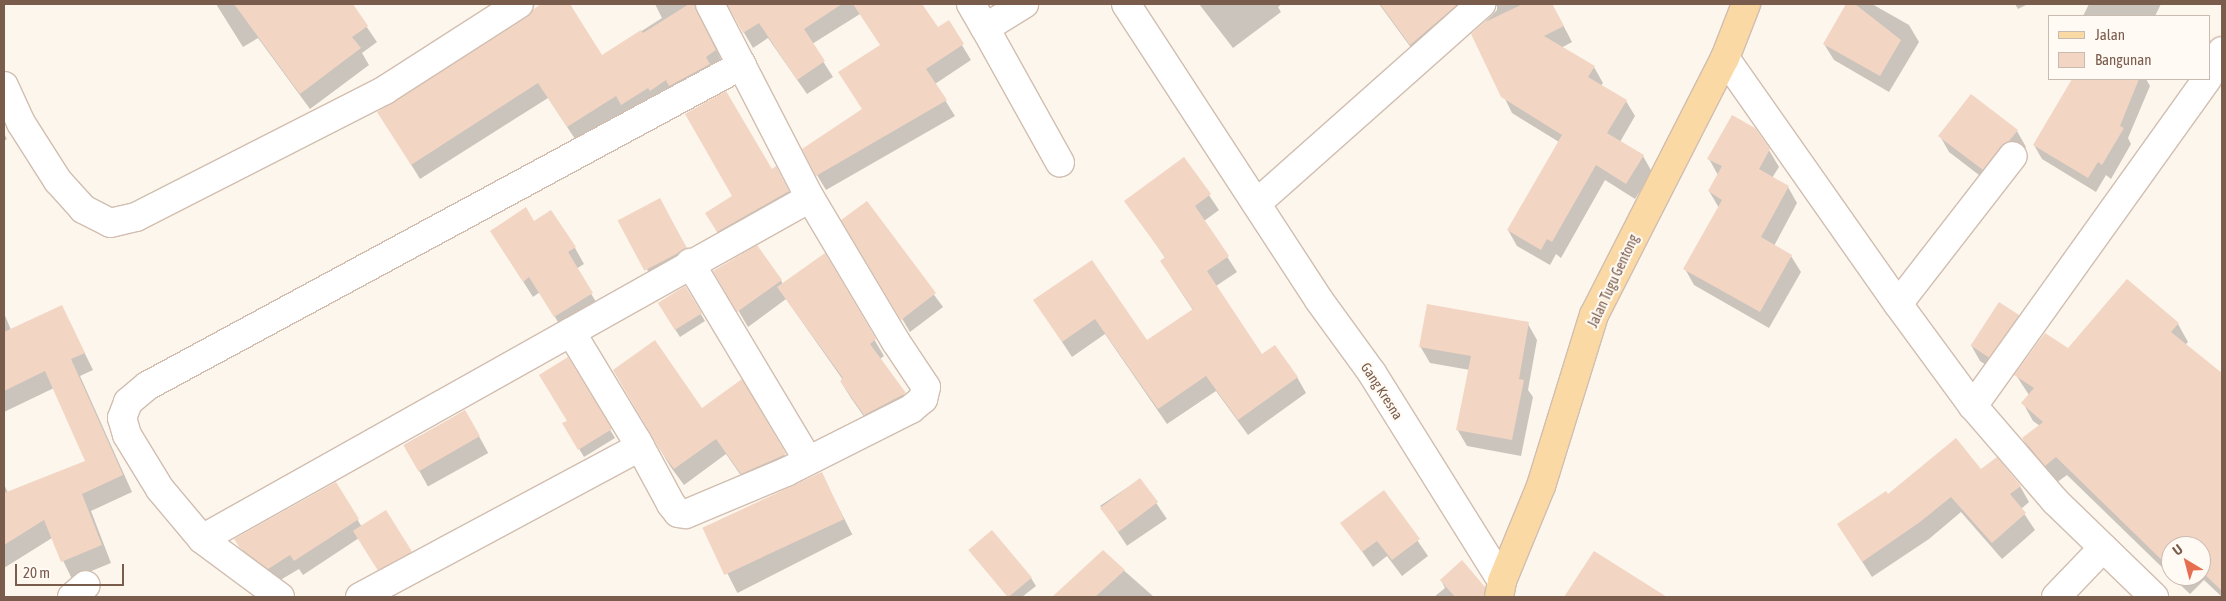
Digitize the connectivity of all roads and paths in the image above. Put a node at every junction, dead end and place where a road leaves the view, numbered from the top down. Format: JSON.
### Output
{"nodes":[{"id":1,"x":519,"y":4,"type":"edge"},
{"id":2,"x":710,"y":4,"type":"edge"},
{"id":3,"x":971,"y":4,"type":"edge"},
{"id":4,"x":1024,"y":4,"type":"edge"},
{"id":5,"x":1126,"y":4,"type":"edge"},
{"id":6,"x":1481,"y":4,"type":"edge"},
{"id":7,"x":1746,"y":4,"type":"edge"},
{"id":8,"x":985,"y":28,"type":"junction"},
{"id":9,"x":2222,"y":51,"type":"edge"},
{"id":10,"x":1725,"y":58,"type":"junction"},
{"id":11,"x":742,"y":65,"type":"junction"},
{"id":12,"x":2211,"y":72,"type":"edge"},
{"id":13,"x":2206,"y":80,"type":"edge"},
{"id":14,"x":4,"y":86,"type":"edge"},
{"id":15,"x":12,"y":128,"type":"edge"},
{"id":16,"x":2014,"y":156,"type":"dead end"},
{"id":17,"x":1060,"y":163,"type":"dead end"},
{"id":18,"x":810,"y":198,"type":"junction"},
{"id":19,"x":1257,"y":203,"type":"junction"},
{"id":20,"x":690,"y":263,"type":"junction"},
{"id":21,"x":1898,"y":304,"type":"junction"},
{"id":22,"x":571,"y":332,"type":"junction"},
{"id":23,"x":1973,"y":406,"type":"junction"},
{"id":24,"x":640,"y":447,"type":"junction"},
{"id":25,"x":808,"y":460,"type":"junction"},
{"id":26,"x":202,"y":539,"type":"junction"},
{"id":27,"x":2103,"y":548,"type":"junction"},
{"id":28,"x":1501,"y":589,"type":"edge"},
{"id":29,"x":280,"y":597,"type":"edge"},
{"id":30,"x":360,"y":597,"type":"edge"},
{"id":31,"x":2056,"y":597,"type":"edge"},
{"id":32,"x":2154,"y":597,"type":"edge"}],
"edges":[{"from":1,"to":15,"type":"street"},
{"from":2,"to":11,"type":"street"},
{"from":3,"to":8,"type":"street"},
{"from":4,"to":8,"type":"street"},
{"from":5,"to":19,"type":"street","name":"Gang Kresna"},
{"from":6,"to":19,"type":"street"},
{"from":7,"to":10,"type":"main road","name":"Jalan Tugu Gentong"},
{"from":8,"to":17,"type":"street"},
{"from":9,"to":12,"type":"street"},
{"from":10,"to":21,"type":"street"},
{"from":10,"to":28,"type":"main road","name":"Jalan Tugu Gentong"},
{"from":11,"to":18,"type":"street"},
{"from":11,"to":26,"type":"street"},
{"from":13,"to":23,"type":"street"},
{"from":14,"to":15,"type":"street"},
{"from":16,"to":21,"type":"street"},
{"from":18,"to":20,"type":"street"},
{"from":18,"to":25,"type":"street"},
{"from":19,"to":28,"type":"street","name":"Gang Kresna"},
{"from":20,"to":22,"type":"street"},
{"from":20,"to":25,"type":"street"},
{"from":21,"to":23,"type":"street"},
{"from":22,"to":24,"type":"street"},
{"from":22,"to":26,"type":"street"},
{"from":23,"to":27,"type":"street"},
{"from":24,"to":25,"type":"street"},
{"from":24,"to":30,"type":"street"},
{"from":26,"to":29,"type":"street"},
{"from":27,"to":31,"type":"street"},
{"from":27,"to":32,"type":"street"}]}
